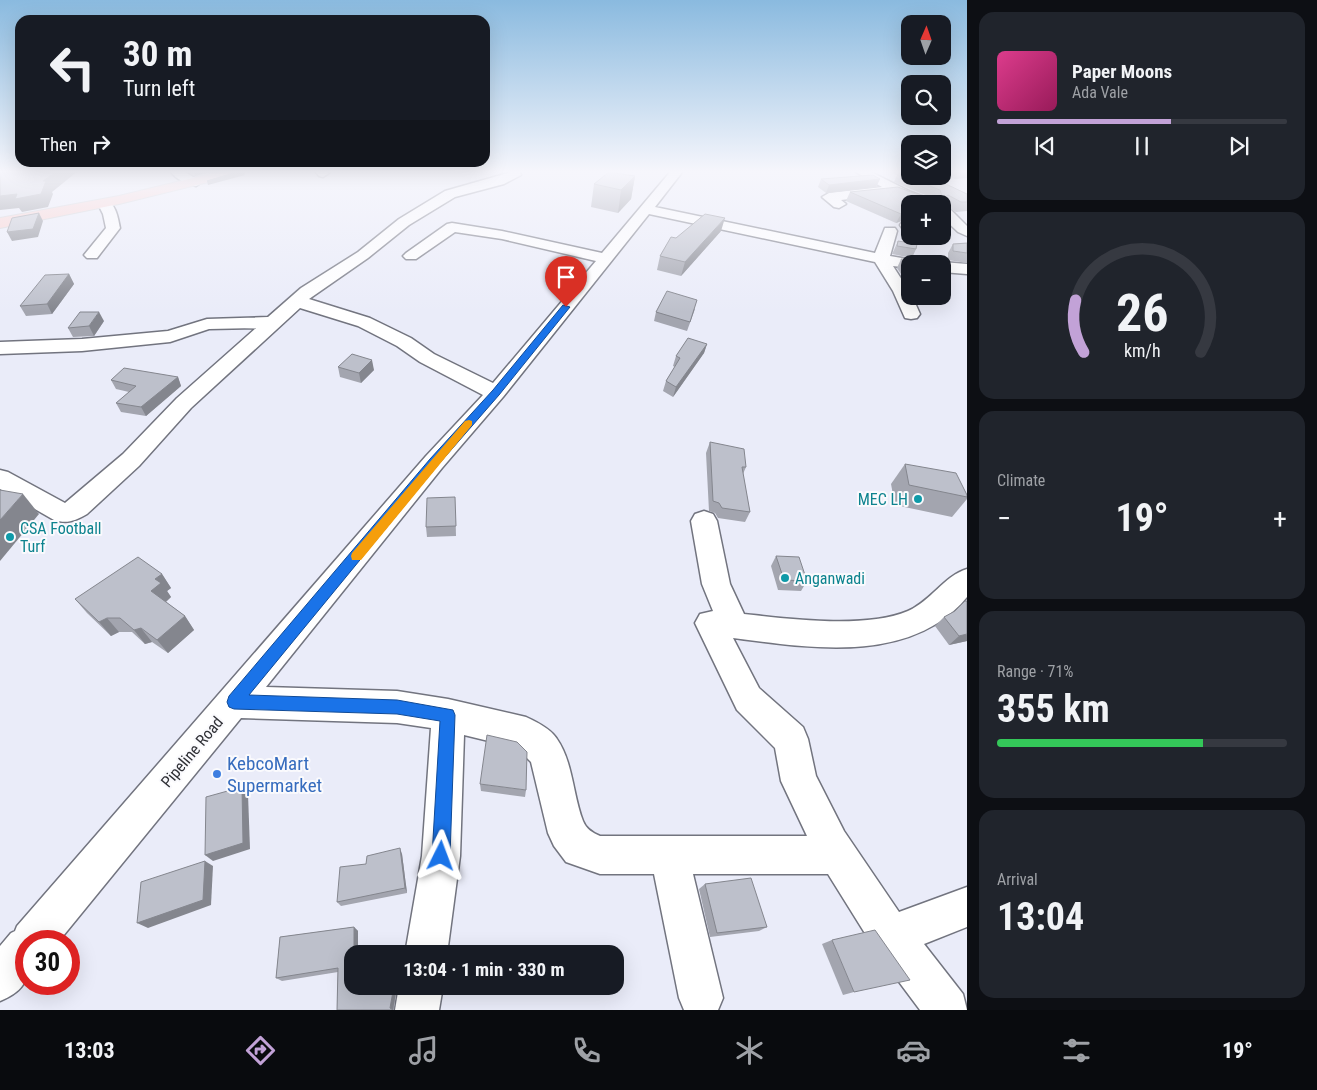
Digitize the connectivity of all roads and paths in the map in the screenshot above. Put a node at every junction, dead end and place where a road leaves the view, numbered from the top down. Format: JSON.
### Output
{"nodes":[{"id":1,"x":27,"y":218,"type":"edge"},
{"id":2,"x":111,"y":218,"type":"edge"},
{"id":3,"x":410,"y":218,"type":"edge"},
{"id":4,"x":638,"y":218,"type":"edge"},
{"id":5,"x":691,"y":218,"type":"edge"},
{"id":6,"x":951,"y":220,"type":"edge"},
{"id":7,"x":0,"y":223,"type":"edge"},
{"id":8,"x":890,"y":231,"type":"dead end"},
{"id":9,"x":967,"y":232,"type":"edge"},
{"id":10,"x":92,"y":255,"type":"dead end"},
{"id":11,"x":411,"y":256,"type":"dead end"},
{"id":12,"x":605,"y":258,"type":"junction"},
{"id":13,"x":881,"y":259,"type":"junction"},
{"id":14,"x":901,"y":262,"type":"edge"},
{"id":15,"x":951,"y":268,"type":"edge"},
{"id":16,"x":967,"y":269,"type":"edge"},
{"id":17,"x":296,"y":302,"type":"junction"},
{"id":18,"x":911,"y":314,"type":"dead end"},
{"id":19,"x":273,"y":322,"type":"junction"},
{"id":20,"x":0,"y":348,"type":"edge"},
{"id":21,"x":496,"y":392,"type":"junction"},
{"id":22,"x":0,"y":478,"type":"edge"},
{"id":23,"x":704,"y":521,"type":"dead end"},
{"id":24,"x":967,"y":580,"type":"edge"},
{"id":25,"x":734,"y":625,"type":"junction"},
{"id":26,"x":234,"y":702,"type":"junction"},
{"id":27,"x":448,"y":715,"type":"junction"},
{"id":28,"x":669,"y":855,"type":"junction"},
{"id":29,"x":839,"y":855,"type":"junction"},
{"id":30,"x":967,"y":907,"type":"edge"},
{"id":31,"x":41,"y":930,"type":"edge"},
{"id":32,"x":891,"y":936,"type":"junction"},
{"id":33,"x":427,"y":945,"type":"edge"},
{"id":34,"x":15,"y":961,"type":"edge"},
{"id":35,"x":0,"y":979,"type":"edge"},
{"id":36,"x":420,"y":995,"type":"edge"},
{"id":37,"x":701,"y":998,"type":"dead end"},
{"id":38,"x":417,"y":1010,"type":"edge"},
{"id":39,"x":946,"y":1010,"type":"edge"}],
"edges":[{"from":1,"to":7,"type":"main road"},
{"from":2,"to":10,"type":"street"},
{"from":3,"to":17,"type":"street"},
{"from":4,"to":12,"type":"street","name":"Pipeline Road"},
{"from":5,"to":13,"type":"street"},
{"from":6,"to":9,"type":"street"},
{"from":8,"to":13,"type":"street"},
{"from":11,"to":12,"type":"street"},
{"from":12,"to":21,"type":"street","name":"Pipeline Road"},
{"from":13,"to":14,"type":"street"},
{"from":13,"to":18,"type":"street"},
{"from":15,"to":16,"type":"street"},
{"from":17,"to":19,"type":"street"},
{"from":17,"to":21,"type":"street"},
{"from":19,"to":20,"type":"street"},
{"from":19,"to":22,"type":"street"},
{"from":21,"to":26,"type":"street","name":"Pipeline Road"},
{"from":23,"to":25,"type":"street"},
{"from":24,"to":25,"type":"street"},
{"from":25,"to":29,"type":"street"},
{"from":26,"to":27,"type":"street"},
{"from":26,"to":31,"type":"street","name":"Pipeline Road"},
{"from":27,"to":28,"type":"street"},
{"from":27,"to":33,"type":"street"},
{"from":28,"to":29,"type":"street"},
{"from":28,"to":37,"type":"street"},
{"from":29,"to":32,"type":"street"},
{"from":30,"to":32,"type":"street"},
{"from":32,"to":39,"type":"street"},
{"from":34,"to":35,"type":"street"},
{"from":36,"to":38,"type":"street"}]}
